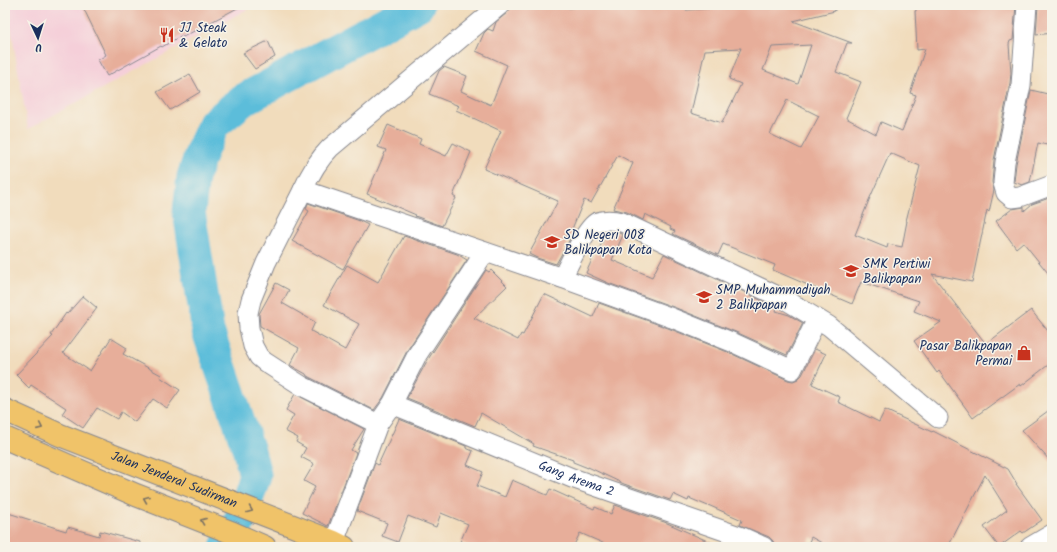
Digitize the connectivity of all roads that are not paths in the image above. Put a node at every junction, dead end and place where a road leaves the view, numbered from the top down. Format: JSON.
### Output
{"nodes":[{"id":1,"x":500,"y":5,"type":"edge"},
{"id":2,"x":1027,"y":5,"type":"edge"},
{"id":3,"x":1052,"y":185,"type":"edge"},
{"id":4,"x":303,"y":190,"type":"junction"},
{"id":5,"x":485,"y":252,"type":"junction"},
{"id":6,"x":562,"y":278,"type":"junction"},
{"id":7,"x":817,"y":319,"type":"junction"},
{"id":8,"x":392,"y":404,"type":"junction"},
{"id":9,"x":5,"y":410,"type":"edge"},
{"id":10,"x":938,"y":418,"type":"dead end"},
{"id":11,"x":378,"y":424,"type":"junction"},
{"id":12,"x":5,"y":438,"type":"edge"},
{"id":13,"x":1052,"y":534,"type":"edge"},
{"id":14,"x":339,"y":544,"type":"edge"},
{"id":15,"x":265,"y":547,"type":"edge"},
{"id":16,"x":764,"y":547,"type":"edge"},
{"id":17,"x":1030,"y":547,"type":"edge"}],
"edges":[{"from":1,"to":4,"type":"street"},
{"from":2,"to":3,"type":"street"},
{"from":4,"to":5,"type":"street"},
{"from":4,"to":11,"type":"street"},
{"from":5,"to":6,"type":"street"},
{"from":5,"to":8,"type":"street"},
{"from":6,"to":7,"type":"street"},
{"from":6,"to":7,"type":"street"},
{"from":7,"to":10,"type":"street"},
{"from":8,"to":11,"type":"street"},
{"from":8,"to":16,"type":"street","name":"Gang Arema 2"},
{"from":9,"to":14,"type":"highway","name":"Jalan Jenderal Sudirman","one_way":true},
{"from":11,"to":14,"type":"street"},
{"from":15,"to":12,"type":"highway","name":"Jalan Jenderal Sudirman","one_way":true},
{"from":13,"to":17,"type":"street"}]}
